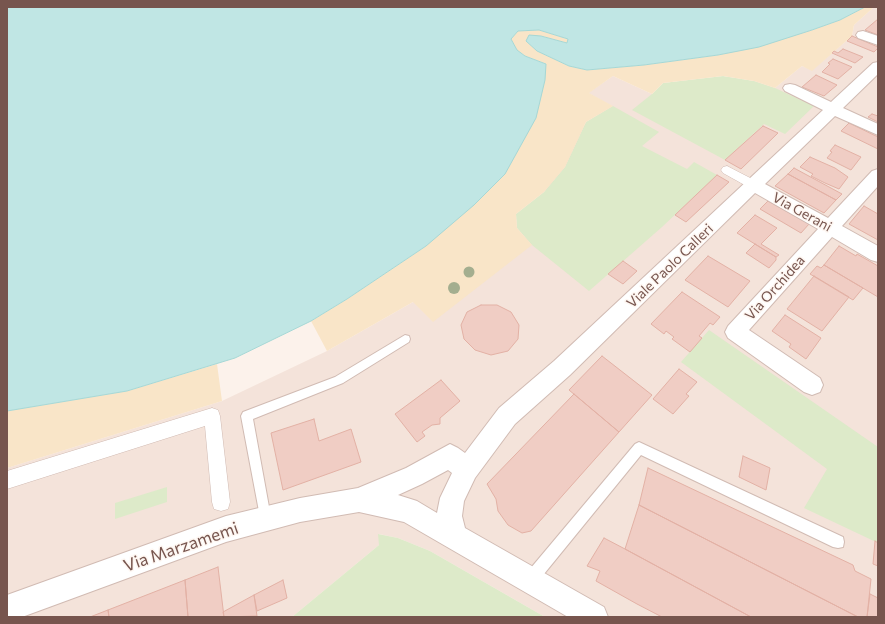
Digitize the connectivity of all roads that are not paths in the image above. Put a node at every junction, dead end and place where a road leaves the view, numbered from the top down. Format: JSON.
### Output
{"nodes":[{"id":1,"x":863,"y":35,"type":"dead end"},
{"id":2,"x":878,"y":41,"type":"edge"},
{"id":3,"x":878,"y":66,"type":"edge"},
{"id":4,"x":790,"y":88,"type":"dead end"},
{"id":5,"x":833,"y":109,"type":"junction"},
{"id":6,"x":878,"y":130,"type":"edge"},
{"id":7,"x":727,"y":170,"type":"dead end"},
{"id":8,"x":878,"y":175,"type":"edge"},
{"id":9,"x":754,"y":185,"type":"junction"},
{"id":10,"x":830,"y":228,"type":"junction"},
{"id":11,"x":878,"y":255,"type":"edge"},
{"id":12,"x":405,"y":338,"type":"dead end"},
{"id":13,"x":812,"y":385,"type":"dead end"},
{"id":14,"x":467,"y":470,"type":"junction"},
{"id":15,"x":7,"y":480,"type":"edge"},
{"id":16,"x":358,"y":500,"type":"junction"},
{"id":17,"x":221,"y":502,"type":"dead end"},
{"id":18,"x":265,"y":518,"type":"junction"},
{"id":19,"x":454,"y":536,"type":"junction"},
{"id":20,"x":838,"y":542,"type":"dead end"},
{"id":21,"x":530,"y":580,"type":"junction"},
{"id":22,"x":7,"y":609,"type":"edge"},
{"id":23,"x":594,"y":617,"type":"edge"}],
"edges":[{"from":1,"to":2,"type":"street"},
{"from":3,"to":5,"type":"street","name":"Viale Paolo Calleri"},
{"from":4,"to":5,"type":"street"},
{"from":5,"to":6,"type":"street"},
{"from":5,"to":9,"type":"street","name":"Viale Paolo Calleri"},
{"from":7,"to":9,"type":"street","name":"Via Gerani"},
{"from":8,"to":10,"type":"street","name":"Via Orchidea"},
{"from":9,"to":10,"type":"street","name":"Via Gerani"},
{"from":9,"to":14,"type":"street","name":"Viale Paolo Calleri"},
{"from":10,"to":11,"type":"street","name":"Via Gerani"},
{"from":10,"to":13,"type":"street","name":"Via Orchidea"},
{"from":12,"to":18,"type":"lane"},
{"from":14,"to":16,"type":"street"},
{"from":14,"to":19,"type":"street","name":"Viale Paolo Calleri"},
{"from":15,"to":17,"type":"street"},
{"from":16,"to":18,"type":"street","name":"Via Marzamemi"},
{"from":16,"to":19,"type":"street"},
{"from":18,"to":22,"type":"street","name":"Via Marzamemi"},
{"from":19,"to":21,"type":"street"},
{"from":20,"to":21,"type":"lane"},
{"from":21,"to":23,"type":"street"}]}
